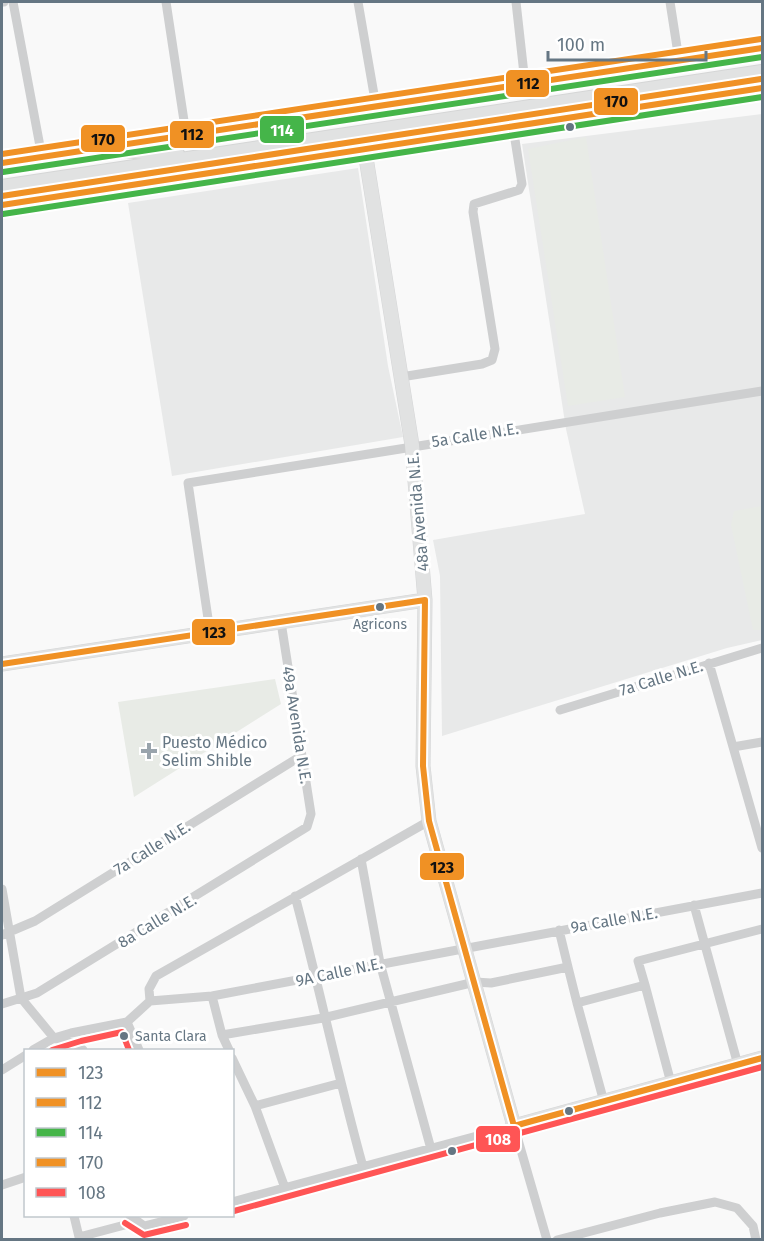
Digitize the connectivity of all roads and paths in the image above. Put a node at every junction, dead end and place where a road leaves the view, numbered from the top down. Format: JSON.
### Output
{"nodes":[{"id":1,"x":13,"y":2,"type":"edge"},
{"id":2,"x":166,"y":2,"type":"edge"},
{"id":3,"x":358,"y":2,"type":"edge"},
{"id":4,"x":516,"y":2,"type":"edge"},
{"id":5,"x":670,"y":2,"type":"edge"},
{"id":6,"x":762,"y":48,"type":"edge"},
{"id":7,"x":679,"y":60,"type":"junction"},
{"id":8,"x":762,"y":73,"type":"edge"},
{"id":9,"x":525,"y":83,"type":"junction"},
{"id":10,"x":762,"y":88,"type":"edge"},
{"id":11,"x":376,"y":106,"type":"junction"},
{"id":12,"x":513,"y":127,"type":"junction"},
{"id":13,"x":362,"y":132,"type":"junction"},
{"id":14,"x":186,"y":134,"type":"junction"},
{"id":15,"x":104,"y":147,"type":"junction"},
{"id":16,"x":365,"y":150,"type":"junction"},
{"id":17,"x":42,"y":157,"type":"junction"},
{"id":18,"x":198,"y":157,"type":"junction"},
{"id":19,"x":2,"y":163,"type":"edge"},
{"id":20,"x":2,"y":188,"type":"edge"},
{"id":21,"x":2,"y":205,"type":"edge"},
{"id":22,"x":401,"y":377,"type":"junction"},
{"id":23,"x":762,"y":391,"type":"edge"},
{"id":24,"x":412,"y":445,"type":"junction"},
{"id":25,"x":425,"y":600,"type":"junction"},
{"id":26,"x":281,"y":622,"type":"junction"},
{"id":27,"x":210,"y":632,"type":"junction"},
{"id":28,"x":762,"y":648,"type":"edge"},
{"id":29,"x":709,"y":663,"type":"junction"},
{"id":30,"x":2,"y":664,"type":"edge"},
{"id":31,"x":560,"y":710,"type":"dead end"},
{"id":32,"x":762,"y":742,"type":"edge"},
{"id":33,"x":733,"y":747,"type":"junction"},
{"id":34,"x":301,"y":756,"type":"junction"},
{"id":35,"x":429,"y":821,"type":"junction"},
{"id":36,"x":307,"y":827,"type":"joint"},
{"id":37,"x":762,"y":848,"type":"edge"},
{"id":38,"x":361,"y":859,"type":"junction"},
{"id":39,"x":2,"y":889,"type":"edge"},
{"id":40,"x":762,"y":893,"type":"edge"},
{"id":41,"x":295,"y":896,"type":"junction"},
{"id":42,"x":694,"y":905,"type":"junction"},
{"id":43,"x":762,"y":929,"type":"edge"},
{"id":44,"x":559,"y":930,"type":"junction"},
{"id":45,"x":5,"y":935,"type":"edge"},
{"id":46,"x":705,"y":944,"type":"junction"},
{"id":47,"x":465,"y":947,"type":"junction"},
{"id":48,"x":380,"y":963,"type":"junction"},
{"id":49,"x":568,"y":967,"type":"junction"},
{"id":50,"x":316,"y":977,"type":"junction"},
{"id":51,"x":475,"y":982,"type":"junction"},
{"id":52,"x":645,"y":985,"type":"junction"},
{"id":53,"x":212,"y":996,"type":"junction"},
{"id":54,"x":21,"y":998,"type":"junction"},
{"id":55,"x":150,"y":1001,"type":"junction"},
{"id":56,"x":391,"y":1002,"type":"junction"},
{"id":57,"x":577,"y":1003,"type":"junction"},
{"id":58,"x":2,"y":1004,"type":"edge"},
{"id":59,"x":323,"y":1018,"type":"junction"},
{"id":60,"x":128,"y":1022,"type":"junction"},
{"id":61,"x":222,"y":1035,"type":"junction"},
{"id":62,"x":54,"y":1038,"type":"junction"},
{"id":63,"x":35,"y":1049,"type":"edge"},
{"id":64,"x":81,"y":1049,"type":"edge"},
{"id":65,"x":139,"y":1049,"type":"edge"},
{"id":66,"x":229,"y":1049,"type":"edge"},
{"id":67,"x":24,"y":1056,"type":"edge"},
{"id":68,"x":762,"y":1058,"type":"edge"},
{"id":69,"x":234,"y":1062,"type":"edge"},
{"id":70,"x":738,"y":1065,"type":"junction"},
{"id":71,"x":2,"y":1070,"type":"edge"},
{"id":72,"x":341,"y":1083,"type":"junction"},
{"id":73,"x":671,"y":1083,"type":"junction"},
{"id":74,"x":604,"y":1102,"type":"junction"},
{"id":75,"x":255,"y":1106,"type":"junction"},
{"id":76,"x":514,"y":1126,"type":"junction"},
{"id":77,"x":431,"y":1149,"type":"junction"},
{"id":78,"x":363,"y":1167,"type":"junction"},
{"id":79,"x":24,"y":1178,"type":"edge"},
{"id":80,"x":2,"y":1185,"type":"edge"},
{"id":81,"x":285,"y":1188,"type":"junction"},
{"id":82,"x":234,"y":1201,"type":"edge"},
{"id":83,"x":74,"y":1217,"type":"edge"},
{"id":84,"x":177,"y":1217,"type":"edge"},
{"id":85,"x":133,"y":1219,"type":"edge"},
{"id":86,"x":547,"y":1239,"type":"edge"},
{"id":87,"x":557,"y":1239,"type":"edge"},
{"id":88,"x":756,"y":1239,"type":"edge"}],
"edges":[{"from":1,"to":17,"type":"street"},
{"from":2,"to":14,"type":"street"},
{"from":3,"to":11,"type":"street"},
{"from":4,"to":9,"type":"street"},
{"from":5,"to":7,"type":"street"},
{"from":6,"to":7,"type":"street"},
{"from":7,"to":9,"type":"street"},
{"from":8,"to":13,"type":"highway"},
{"from":9,"to":11,"type":"street"},
{"from":10,"to":12,"type":"highway"},
{"from":11,"to":14,"type":"street"},
{"from":12,"to":16,"type":"highway"},
{"from":12,"to":22,"type":"street"},
{"from":13,"to":16,"type":"street","name":"48a Avenida N.E."},
{"from":13,"to":18,"type":"highway"},
{"from":14,"to":15,"type":"street"},
{"from":15,"to":17,"type":"street"},
{"from":15,"to":18,"type":"highway"},
{"from":16,"to":21,"type":"highway"},
{"from":16,"to":22,"type":"street","name":"48a Avenida N.E."},
{"from":17,"to":19,"type":"street"},
{"from":18,"to":20,"type":"highway"},
{"from":22,"to":24,"type":"street","name":"48a Avenida N.E."},
{"from":23,"to":24,"type":"street","name":"5a Calle N.E."},
{"from":24,"to":25,"type":"street","name":"48a Avenida N.E."},
{"from":24,"to":27,"type":"street","name":"5a Calle N.E."},
{"from":25,"to":26,"type":"street"},
{"from":25,"to":35,"type":"street","name":"48a Avenida N.E."},
{"from":26,"to":27,"type":"street"},
{"from":26,"to":34,"type":"street","name":"49a Avenida N.E."},
{"from":27,"to":30,"type":"street"},
{"from":28,"to":29,"type":"street","name":"7a Calle N.E."},
{"from":29,"to":31,"type":"street","name":"7a Calle N.E."},
{"from":29,"to":33,"type":"street"},
{"from":32,"to":33,"type":"street"},
{"from":33,"to":37,"type":"street"},
{"from":34,"to":36,"type":"street","name":"49a Avenida N.E."},
{"from":34,"to":45,"type":"street","name":"7a Calle N.E."},
{"from":35,"to":38,"type":"street"},
{"from":35,"to":47,"type":"street","name":"48a Avenida N.E."},
{"from":36,"to":54,"type":"street","name":"8a Calle N.E."},
{"from":38,"to":41,"type":"street"},
{"from":38,"to":48,"type":"street"},
{"from":39,"to":45,"type":"street"},
{"from":40,"to":42,"type":"street","name":"9a Calle N.E."},
{"from":41,"to":50,"type":"street"},
{"from":41,"to":55,"type":"street"},
{"from":42,"to":44,"type":"street","name":"9a Calle N.E."},
{"from":42,"to":46,"type":"street"},
{"from":43,"to":46,"type":"street"},
{"from":44,"to":47,"type":"street","name":"9a Calle N.E."},
{"from":44,"to":49,"type":"street"},
{"from":45,"to":54,"type":"street"},
{"from":46,"to":52,"type":"street"},
{"from":46,"to":70,"type":"street"},
{"from":47,"to":48,"type":"street","name":"9A Calle N.E."},
{"from":47,"to":51,"type":"street","name":"48a Avenida N.E."},
{"from":48,"to":50,"type":"street","name":"9A Calle N.E."},
{"from":48,"to":56,"type":"street"},
{"from":49,"to":51,"type":"street"},
{"from":49,"to":57,"type":"street"},
{"from":50,"to":53,"type":"street","name":"9A Calle N.E."},
{"from":50,"to":59,"type":"street"},
{"from":51,"to":56,"type":"street"},
{"from":51,"to":76,"type":"street","name":"48a Avenida N.E."},
{"from":52,"to":57,"type":"street"},
{"from":52,"to":73,"type":"street"},
{"from":53,"to":55,"type":"street"},
{"from":53,"to":61,"type":"street"},
{"from":54,"to":58,"type":"street","name":"8a Calle N.E."},
{"from":54,"to":62,"type":"street"},
{"from":55,"to":60,"type":"street"},
{"from":56,"to":59,"type":"street"},
{"from":56,"to":77,"type":"street"},
{"from":57,"to":74,"type":"street"},
{"from":59,"to":61,"type":"street"},
{"from":59,"to":72,"type":"street"},
{"from":60,"to":62,"type":"street"},
{"from":60,"to":65,"type":"street"},
{"from":61,"to":66,"type":"street"},
{"from":62,"to":63,"type":"street"},
{"from":62,"to":64,"type":"street"},
{"from":67,"to":71,"type":"street"},
{"from":68,"to":70,"type":"street"},
{"from":69,"to":75,"type":"street"},
{"from":70,"to":73,"type":"street"},
{"from":72,"to":75,"type":"street"},
{"from":72,"to":78,"type":"street"},
{"from":73,"to":74,"type":"street"},
{"from":74,"to":76,"type":"street"},
{"from":75,"to":81,"type":"street"},
{"from":76,"to":77,"type":"street"},
{"from":76,"to":86,"type":"street","name":"48a Avenida N.E."},
{"from":77,"to":78,"type":"street"},
{"from":78,"to":81,"type":"street"},
{"from":79,"to":80,"type":"street"},
{"from":81,"to":82,"type":"street"},
{"from":83,"to":85,"type":"street"},
{"from":84,"to":85,"type":"street"},
{"from":87,"to":88,"type":"street"}]}
